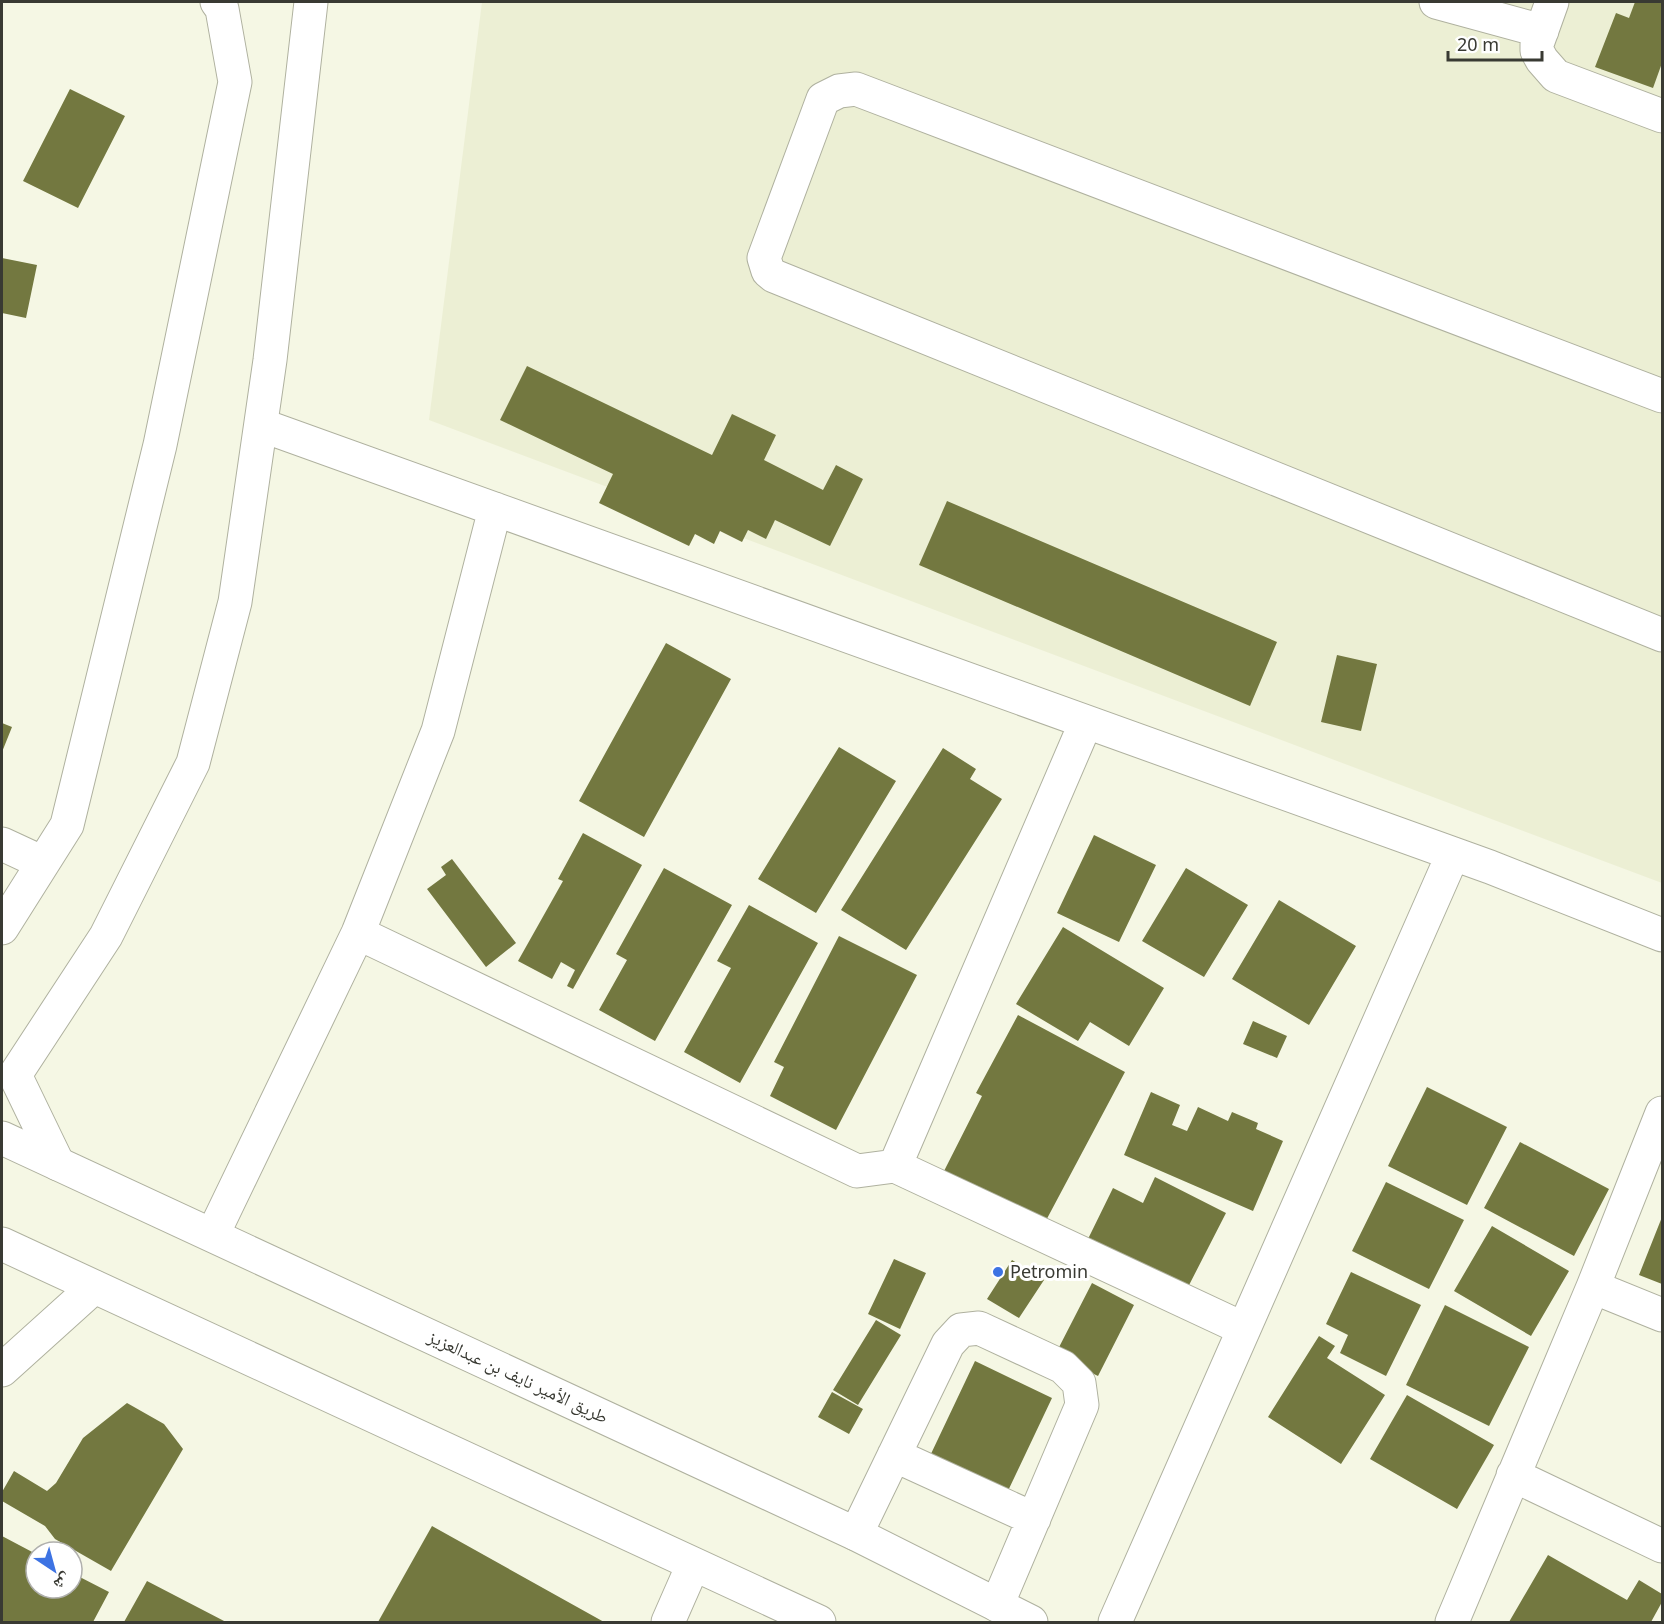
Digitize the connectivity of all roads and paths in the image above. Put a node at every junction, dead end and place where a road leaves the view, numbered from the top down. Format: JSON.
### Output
{"nodes":[{"id":1,"x":217,"y":2,"type":"edge"},
{"id":2,"x":311,"y":2,"type":"edge"},
{"id":3,"x":1436,"y":2,"type":"edge"},
{"id":4,"x":1547,"y":16,"type":"edge"},
{"id":5,"x":1662,"y":116,"type":"edge"},
{"id":6,"x":1662,"y":396,"type":"edge"},
{"id":7,"x":261,"y":425,"type":"junction"},
{"id":8,"x":495,"y":509,"type":"junction"},
{"id":9,"x":1662,"y":635,"type":"edge"},
{"id":10,"x":1086,"y":722,"type":"junction"},
{"id":11,"x":2,"y":844,"type":"edge"},
{"id":12,"x":1453,"y":854,"type":"junction"},
{"id":13,"x":43,"y":863,"type":"junction"},
{"id":14,"x":2,"y":928,"type":"edge"},
{"id":15,"x":358,"y":933,"type":"junction"},
{"id":16,"x":1662,"y":934,"type":"edge"},
{"id":17,"x":1662,"y":1113,"type":"edge"},
{"id":18,"x":2,"y":1138,"type":"edge"},
{"id":19,"x":58,"y":1164,"type":"junction"},
{"id":20,"x":895,"y":1166,"type":"junction"},
{"id":21,"x":213,"y":1234,"type":"junction"},
{"id":22,"x":2,"y":1244,"type":"edge"},
{"id":23,"x":94,"y":1287,"type":"junction"},
{"id":24,"x":1593,"y":1287,"type":"junction"},
{"id":25,"x":1662,"y":1315,"type":"edge"},
{"id":26,"x":1244,"y":1329,"type":"junction"},
{"id":27,"x":2,"y":1370,"type":"edge"},
{"id":28,"x":894,"y":1455,"type":"junction"},
{"id":29,"x":1513,"y":1475,"type":"junction"},
{"id":30,"x":1034,"y":1518,"type":"junction"},
{"id":31,"x":856,"y":1534,"type":"junction"},
{"id":32,"x":1662,"y":1546,"type":"edge"},
{"id":33,"x":693,"y":1565,"type":"junction"},
{"id":34,"x":997,"y":1605,"type":"junction"},
{"id":35,"x":668,"y":1623,"type":"edge"},
{"id":36,"x":819,"y":1623,"type":"edge"},
{"id":37,"x":1032,"y":1623,"type":"edge"},
{"id":38,"x":1115,"y":1623,"type":"edge"},
{"id":39,"x":1452,"y":1623,"type":"edge"}],
"edges":[{"from":1,"to":13,"type":"street"},
{"from":2,"to":7,"type":"street"},
{"from":3,"to":4,"type":"street"},
{"from":4,"to":5,"type":"street"},
{"from":6,"to":9,"type":"street"},
{"from":7,"to":8,"type":"street"},
{"from":7,"to":19,"type":"street"},
{"from":8,"to":10,"type":"street"},
{"from":8,"to":15,"type":"street"},
{"from":10,"to":12,"type":"street"},
{"from":10,"to":20,"type":"street"},
{"from":11,"to":13,"type":"street"},
{"from":12,"to":16,"type":"street"},
{"from":12,"to":26,"type":"street"},
{"from":13,"to":14,"type":"street"},
{"from":15,"to":20,"type":"street"},
{"from":15,"to":21,"type":"street"},
{"from":17,"to":24,"type":"street"},
{"from":18,"to":19,"type":"street","name":"طريق الأمير نايف بن عبدالعزيز"},
{"from":19,"to":21,"type":"street","name":"طريق الأمير نايف بن عبدالعزيز"},
{"from":20,"to":26,"type":"street"},
{"from":21,"to":31,"type":"street","name":"طريق الأمير نايف بن عبدالعزيز"},
{"from":22,"to":23,"type":"street"},
{"from":23,"to":27,"type":"street"},
{"from":23,"to":33,"type":"street"},
{"from":24,"to":25,"type":"street"},
{"from":24,"to":29,"type":"street"},
{"from":26,"to":38,"type":"street"},
{"from":28,"to":30,"type":"street"},
{"from":28,"to":30,"type":"street"},
{"from":28,"to":31,"type":"street"},
{"from":29,"to":32,"type":"street"},
{"from":29,"to":39,"type":"street"},
{"from":30,"to":34,"type":"street"},
{"from":31,"to":34,"type":"street","name":"طريق الأمير نايف بن عبدالعزيز"},
{"from":33,"to":35,"type":"street"},
{"from":33,"to":36,"type":"street"},
{"from":34,"to":37,"type":"street","name":"طريق الأمير نايف بن عبدالعزيز"}]}
